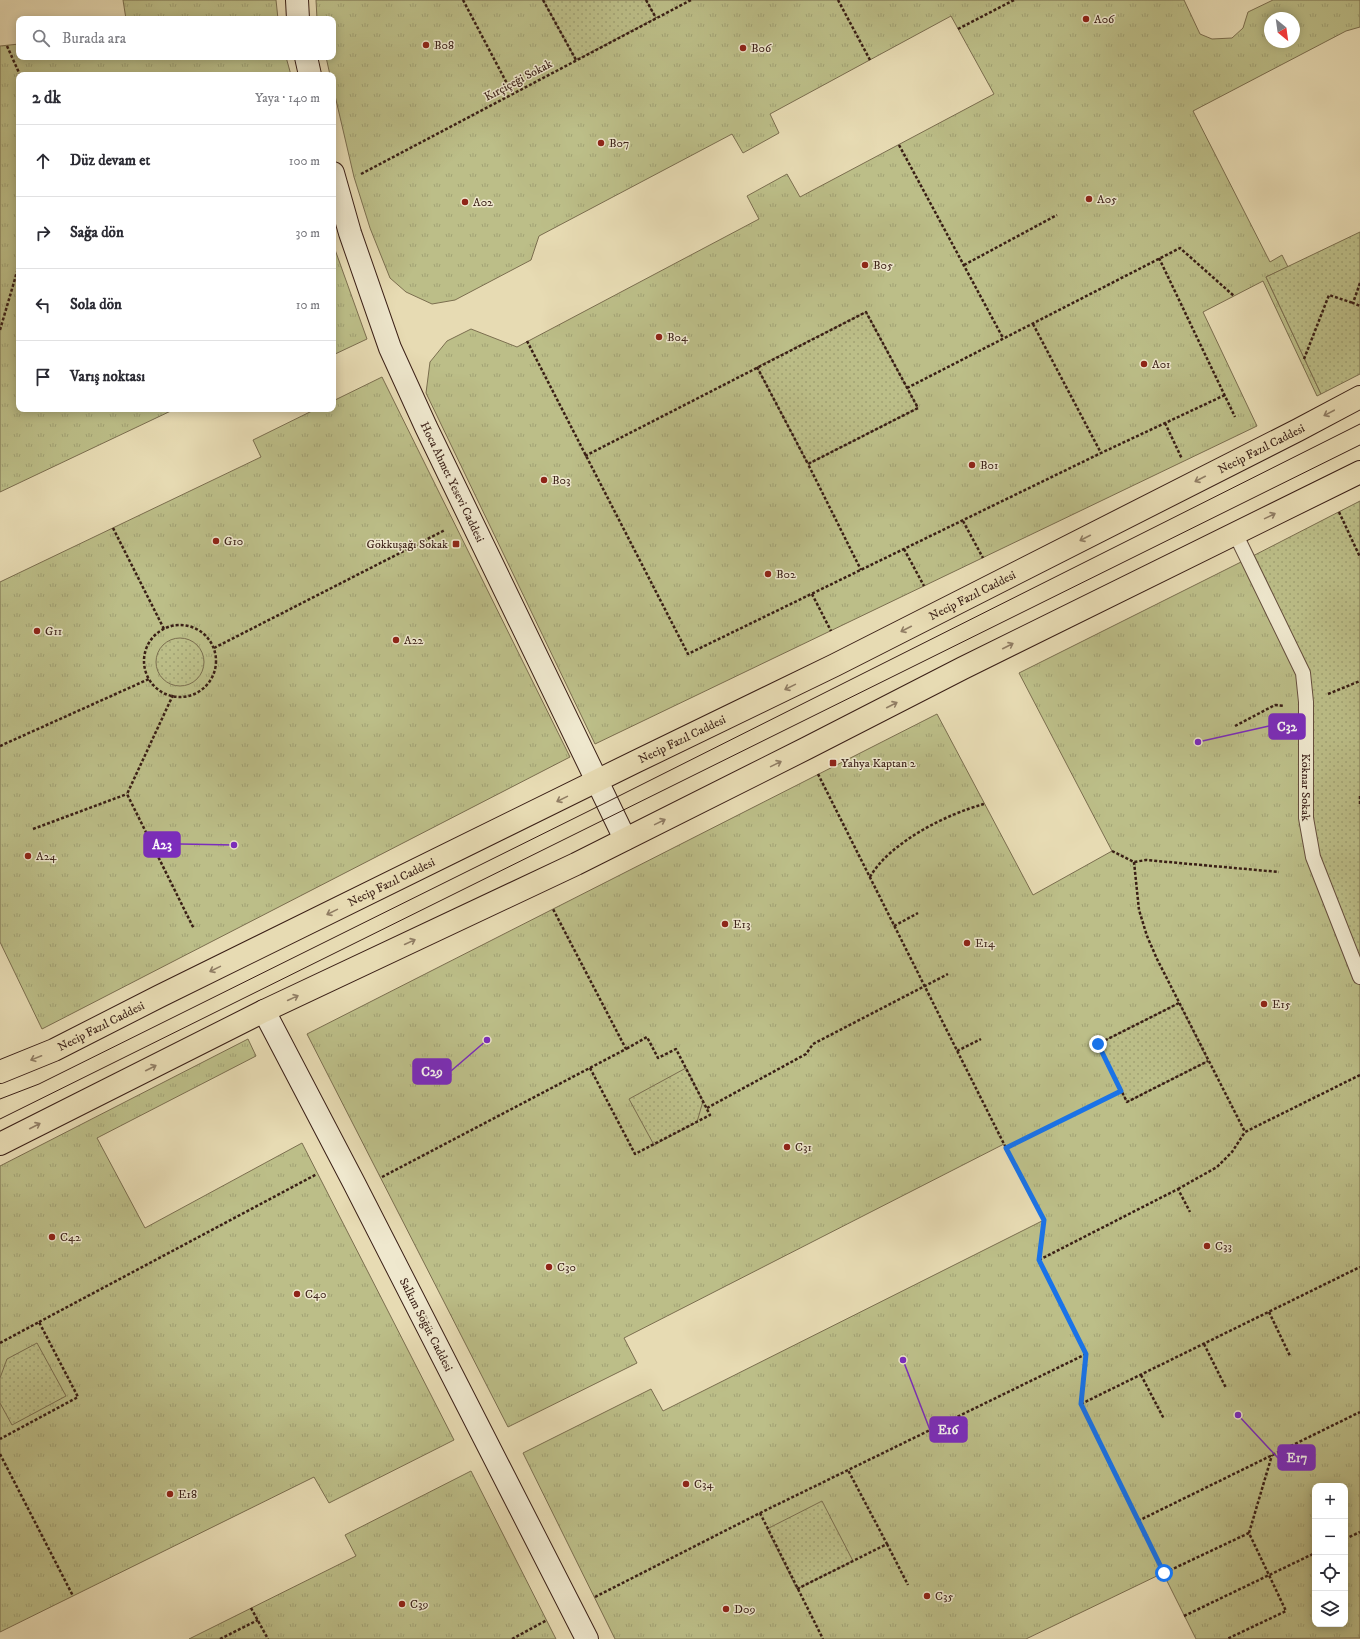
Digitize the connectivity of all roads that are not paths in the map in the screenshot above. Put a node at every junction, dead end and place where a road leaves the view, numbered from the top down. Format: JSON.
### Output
{"nodes":[{"id":1,"x":296,"y":0,"type":"edge"},
{"id":2,"x":298,"y":16,"type":"edge"},
{"id":3,"x":307,"y":60,"type":"edge"},
{"id":4,"x":309,"y":72,"type":"edge"},
{"id":5,"x":336,"y":184,"type":"edge"},
{"id":6,"x":1360,"y":397,"type":"edge"},
{"id":7,"x":1360,"y":472,"type":"edge"},
{"id":8,"x":1235,"y":533,"type":"junction"},
{"id":9,"x":596,"y":781,"type":"junction"},
{"id":10,"x":625,"y":839,"type":"junction"},
{"id":11,"x":1360,"y":977,"type":"edge"},
{"id":12,"x":264,"y":1011,"type":"junction"},
{"id":13,"x":0,"y":1072,"type":"edge"},
{"id":14,"x":0,"y":1144,"type":"edge"},
{"id":15,"x":588,"y":1639,"type":"edge"}],
"edges":[{"from":1,"to":2,"type":"street"},
{"from":3,"to":4,"type":"street"},
{"from":5,"to":9,"type":"street","name":"Hoca Ahmet Yesevi Caddesi"},
{"from":6,"to":9,"type":"main road","name":"Necip Fazıl Caddesi","one_way":true},
{"from":8,"to":7,"type":"main road","one_way":true},
{"from":10,"to":8,"type":"main road","one_way":true},
{"from":8,"to":11,"type":"lane","name":"Köknar Sokak"},
{"from":9,"to":10,"type":"street","name":"Hoca Ahmet Yesevi Caddesi"},
{"from":9,"to":13,"type":"main road","name":"Necip Fazıl Caddesi","one_way":true},
{"from":12,"to":10,"type":"main road","one_way":true},
{"from":14,"to":12,"type":"main road","one_way":true},
{"from":12,"to":15,"type":"street","name":"Salkım Söğüt Caddesi"}]}
